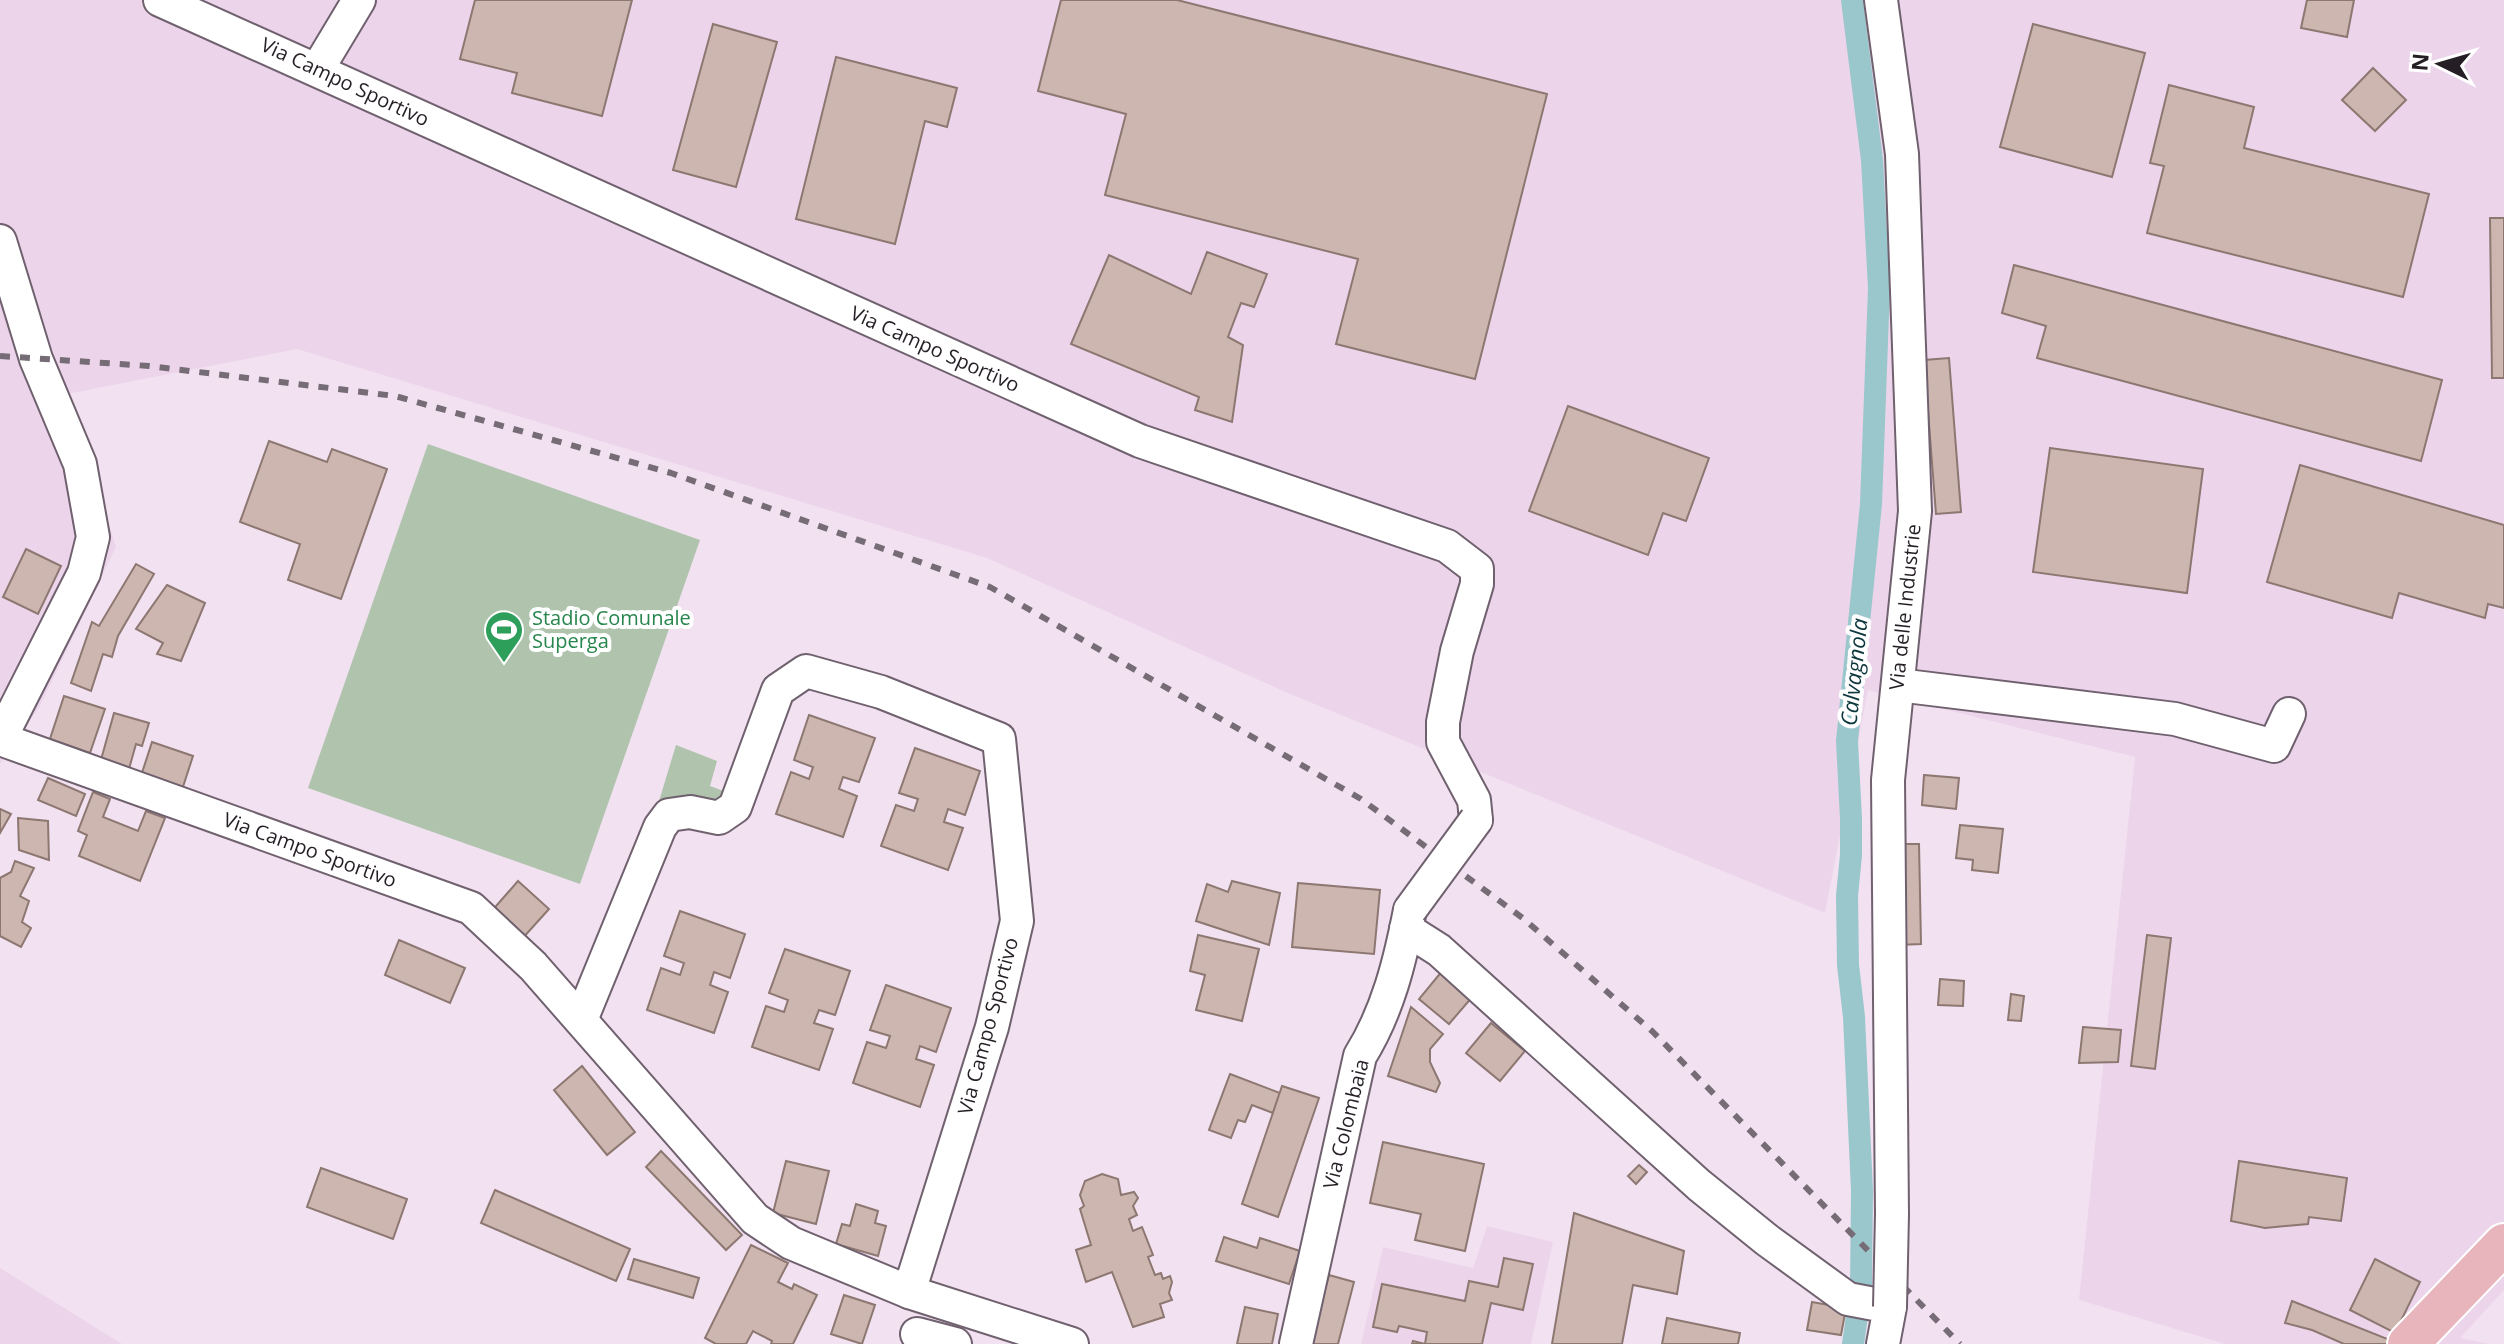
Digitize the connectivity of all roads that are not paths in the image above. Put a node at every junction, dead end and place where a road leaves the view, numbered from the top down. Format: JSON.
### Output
{"nodes":[{"id":1,"x":160,"y":0,"type":"edge"},
{"id":2,"x":359,"y":0,"type":"edge"},
{"id":3,"x":1881,"y":0,"type":"edge"},
{"id":4,"x":317,"y":70,"type":"junction"},
{"id":5,"x":0,"y":241,"type":"edge"},
{"id":6,"x":1898,"y":685,"type":"junction"},
{"id":7,"x":2289,"y":714,"type":"dead end"},
{"id":8,"x":0,"y":739,"type":"edge"},
{"id":9,"x":1408,"y":920,"type":"junction"},
{"id":10,"x":581,"y":1020,"type":"junction"},
{"id":11,"x":2504,"y":1244,"type":"edge"},
{"id":12,"x":909,"y":1292,"type":"junction"},
{"id":13,"x":1869,"y":1303,"type":"junction"},
{"id":14,"x":917,"y":1334,"type":"dead end"},
{"id":15,"x":955,"y":1344,"type":"edge"},
{"id":16,"x":1072,"y":1344,"type":"edge"},
{"id":17,"x":1296,"y":1344,"type":"edge"},
{"id":18,"x":1883,"y":1344,"type":"edge"},
{"id":19,"x":2408,"y":1344,"type":"edge"}],
"edges":[{"from":1,"to":4,"type":"street","name":"Via Campo Sportivo"},
{"from":2,"to":4,"type":"street"},
{"from":3,"to":6,"type":"street","name":"Via delle Industrie"},
{"from":4,"to":9,"type":"street","name":"Via Campo Sportivo","bridge":true},
{"from":5,"to":8,"type":"street"},
{"from":6,"to":7,"type":"street"},
{"from":6,"to":13,"type":"street","name":"Via delle Industrie","bridge":true},
{"from":8,"to":10,"type":"street","name":"Via Campo Sportivo"},
{"from":9,"to":13,"type":"street"},
{"from":9,"to":17,"type":"street","name":"Via Colombaia"},
{"from":10,"to":12,"type":"street","name":"Via Campo Sportivo"},
{"from":10,"to":12,"type":"street","name":"Via Campo Sportivo"},
{"from":11,"to":19,"type":"main road"},
{"from":12,"to":16,"type":"street","name":"Via Campo Sportivo"},
{"from":13,"to":18,"type":"street","name":"Via delle Industrie"},
{"from":14,"to":15,"type":"street"}]}
